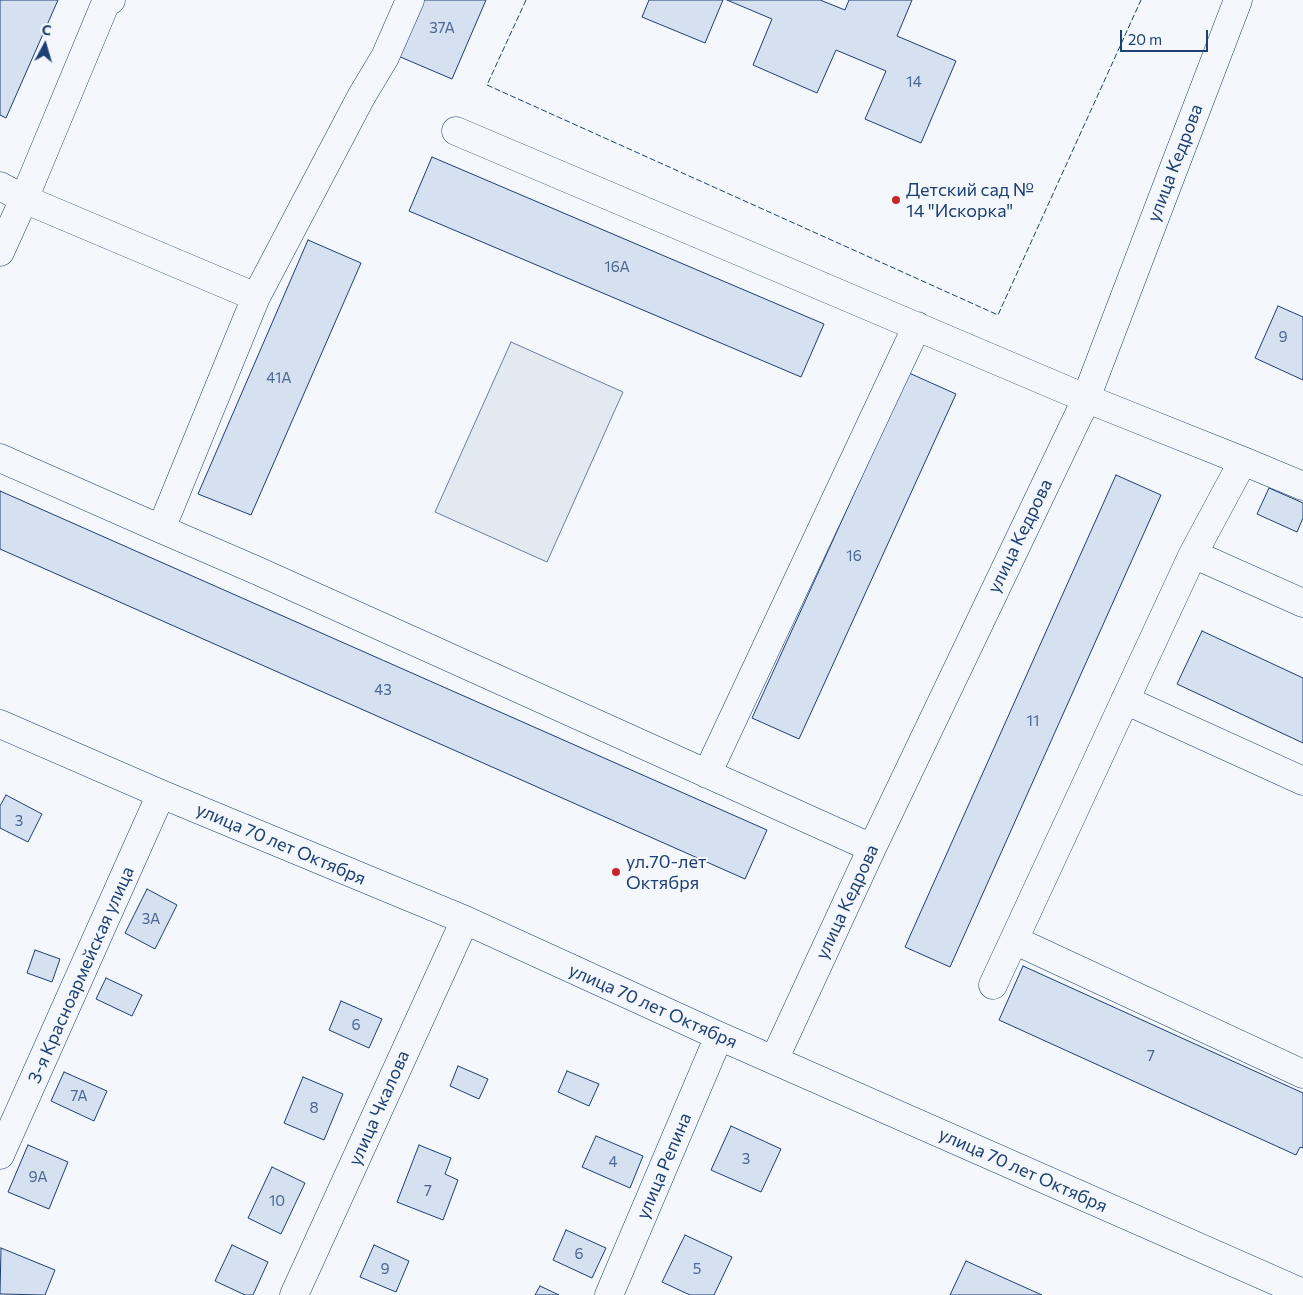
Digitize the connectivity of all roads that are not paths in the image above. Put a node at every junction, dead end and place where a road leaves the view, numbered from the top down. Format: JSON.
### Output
{"nodes":[{"id":1,"x":111,"y":0,"type":"edge"},
{"id":2,"x":410,"y":0,"type":"edge"},
{"id":3,"x":1238,"y":0,"type":"edge"},
{"id":4,"x":456,"y":131,"type":"dead end"},
{"id":5,"x":0,"y":186,"type":"edge"},
{"id":6,"x":24,"y":199,"type":"junction"},
{"id":7,"x":0,"y":252,"type":"edge"},
{"id":8,"x":256,"y":297,"type":"junction"},
{"id":9,"x":917,"y":326,"type":"junction"},
{"id":10,"x":1085,"y":398,"type":"junction"},
{"id":11,"x":0,"y":458,"type":"edge"},
{"id":12,"x":1242,"y":461,"type":"junction"},
{"id":13,"x":1303,"y":486,"type":"edge"},
{"id":14,"x":161,"y":529,"type":"junction"},
{"id":15,"x":1193,"y":554,"type":"junction"},
{"id":16,"x":1303,"y":603,"type":"edge"},
{"id":17,"x":1125,"y":700,"type":"junction"},
{"id":18,"x":0,"y":724,"type":"edge"},
{"id":19,"x":707,"y":774,"type":"junction"},
{"id":20,"x":1303,"y":781,"type":"edge"},
{"id":21,"x":161,"y":794,"type":"junction"},
{"id":22,"x":872,"y":848,"type":"junction"},
{"id":23,"x":465,"y":920,"type":"junction"},
{"id":24,"x":1014,"y":940,"type":"junction"},
{"id":25,"x":993,"y":985,"type":"dead end"},
{"id":26,"x":719,"y":1036,"type":"junction"},
{"id":27,"x":774,"y":1060,"type":"junction"},
{"id":28,"x":1303,"y":1074,"type":"edge"},
{"id":29,"x":0,"y":1155,"type":"edge"},
{"id":30,"x":1303,"y":1293,"type":"edge"},
{"id":31,"x":294,"y":1295,"type":"edge"},
{"id":32,"x":609,"y":1295,"type":"edge"}],
"edges":[{"from":1,"to":6,"type":"street"},
{"from":2,"to":8,"type":"street"},
{"from":3,"to":10,"type":"street","name":"улица Кедрова"},
{"from":4,"to":9,"type":"street"},
{"from":5,"to":6,"type":"street"},
{"from":6,"to":7,"type":"street"},
{"from":6,"to":8,"type":"street"},
{"from":8,"to":14,"type":"street"},
{"from":9,"to":10,"type":"street"},
{"from":9,"to":19,"type":"street"},
{"from":10,"to":12,"type":"street"},
{"from":10,"to":22,"type":"street","name":"улица Кедрова"},
{"from":11,"to":14,"type":"street"},
{"from":12,"to":13,"type":"street"},
{"from":12,"to":15,"type":"street"},
{"from":14,"to":19,"type":"street"},
{"from":15,"to":16,"type":"street"},
{"from":15,"to":17,"type":"street"},
{"from":17,"to":20,"type":"street"},
{"from":17,"to":24,"type":"street"},
{"from":18,"to":21,"type":"street","name":"улица 70 лет Октября"},
{"from":19,"to":22,"type":"street"},
{"from":21,"to":23,"type":"street","name":"улица 70 лет Октября"},
{"from":21,"to":29,"type":"street","name":"3-я Красноармейская улица"},
{"from":22,"to":27,"type":"street","name":"улица Кедрова"},
{"from":23,"to":26,"type":"street","name":"улица 70 лет Октября"},
{"from":23,"to":31,"type":"street","name":"улица Чкалова"},
{"from":24,"to":25,"type":"street"},
{"from":24,"to":28,"type":"street"},
{"from":26,"to":27,"type":"street","name":"улица 70 лет Октября"},
{"from":26,"to":32,"type":"street","name":"улица Репина"},
{"from":27,"to":30,"type":"street","name":"улица 70 лет Октября"}]}
